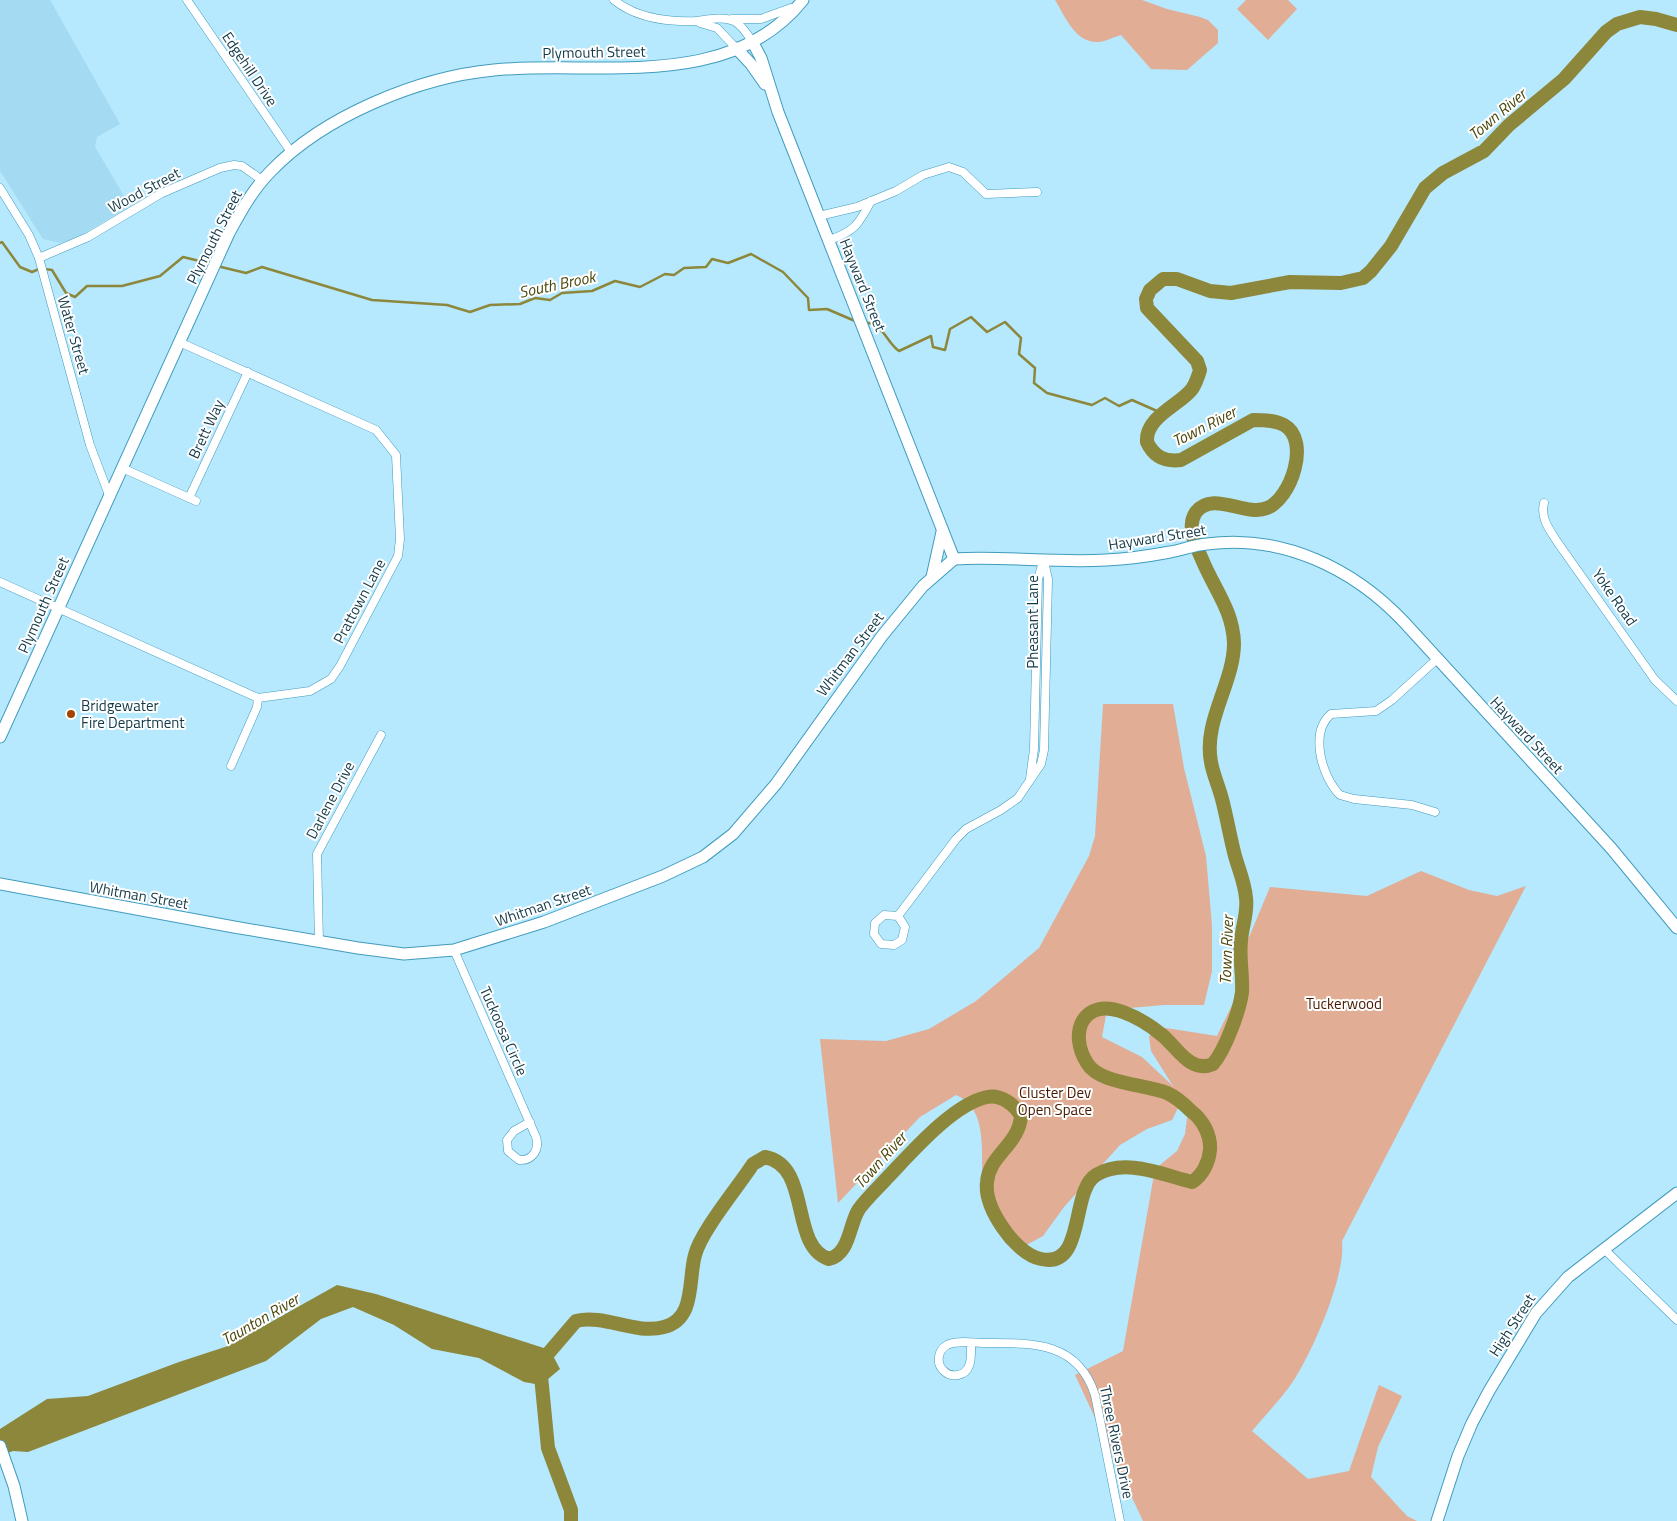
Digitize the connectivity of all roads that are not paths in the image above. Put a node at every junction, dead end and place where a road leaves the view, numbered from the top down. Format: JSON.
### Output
{"nodes":[{"id":1,"x":187,"y":0,"type":"edge"},
{"id":2,"x":614,"y":0,"type":"edge"},
{"id":3,"x":801,"y":2,"type":"edge"},
{"id":4,"x":717,"y":19,"type":"junction"},
{"id":5,"x":693,"y":21,"type":"junction"},
{"id":6,"x":752,"y":41,"type":"junction"},
{"id":7,"x":736,"y":48,"type":"junction"},
{"id":8,"x":770,"y":92,"type":"junction"},
{"id":9,"x":291,"y":152,"type":"junction"},
{"id":10,"x":262,"y":180,"type":"junction"},
{"id":11,"x":0,"y":188,"type":"edge"},
{"id":12,"x":1036,"y":192,"type":"dead end"},
{"id":13,"x":870,"y":201,"type":"junction"},
{"id":14,"x":819,"y":216,"type":"junction"},
{"id":15,"x":829,"y":240,"type":"junction"},
{"id":16,"x":41,"y":266,"type":"junction"},
{"id":17,"x":179,"y":342,"type":"junction"},
{"id":18,"x":248,"y":372,"type":"junction"},
{"id":19,"x":122,"y":468,"type":"junction"},
{"id":20,"x":109,"y":495,"type":"junction"},
{"id":21,"x":1544,"y":503,"type":"dead end"},
{"id":22,"x":942,"y":532,"type":"junction"},
{"id":23,"x":954,"y":559,"type":"junction"},
{"id":24,"x":1044,"y":561,"type":"junction"},
{"id":25,"x":932,"y":577,"type":"junction"},
{"id":26,"x":0,"y":582,"type":"edge"},
{"id":27,"x":58,"y":607,"type":"junction"},
{"id":28,"x":1036,"y":656,"type":"junction"},
{"id":29,"x":1046,"y":656,"type":"junction"},
{"id":30,"x":1437,"y":659,"type":"junction"},
{"id":31,"x":1046,"y":681,"type":"junction"},
{"id":32,"x":1036,"y":682,"type":"junction"},
{"id":33,"x":258,"y":698,"type":"junction"},
{"id":34,"x":1677,"y":701,"type":"edge"},
{"id":35,"x":381,"y":735,"type":"dead end"},
{"id":36,"x":0,"y":737,"type":"edge"},
{"id":37,"x":231,"y":766,"type":"dead end"},
{"id":38,"x":1030,"y":779,"type":"junction"},
{"id":39,"x":1435,"y":812,"type":"dead end"},
{"id":40,"x":0,"y":884,"type":"edge"},
{"id":41,"x":898,"y":916,"type":"junction"},
{"id":42,"x":1677,"y":928,"type":"edge"},
{"id":43,"x":320,"y":942,"type":"junction"},
{"id":44,"x":454,"y":950,"type":"junction"},
{"id":45,"x":530,"y":1122,"type":"junction"},
{"id":46,"x":1677,"y":1193,"type":"edge"},
{"id":47,"x":1604,"y":1249,"type":"junction"},
{"id":48,"x":1677,"y":1320,"type":"edge"},
{"id":49,"x":971,"y":1343,"type":"junction"},
{"id":50,"x":0,"y":1446,"type":"edge"},
{"id":51,"x":22,"y":1521,"type":"edge"},
{"id":52,"x":1120,"y":1521,"type":"edge"},
{"id":53,"x":1437,"y":1521,"type":"edge"}],
"edges":[{"from":1,"to":9,"type":"street","name":"Edgehill Drive"},
{"from":2,"to":5,"type":"street"},
{"from":3,"to":4,"type":"street"},
{"from":3,"to":6,"type":"street","name":"Plymouth Street"},
{"from":4,"to":5,"type":"street"},
{"from":4,"to":6,"type":"street"},
{"from":5,"to":7,"type":"street"},
{"from":6,"to":7,"type":"street","name":"Plymouth Street"},
{"from":6,"to":8,"type":"street","name":"Hayward Street"},
{"from":7,"to":8,"type":"street","name":"Hayward Street"},
{"from":7,"to":9,"type":"street","name":"Plymouth Street"},
{"from":8,"to":14,"type":"street","name":"Hayward Street"},
{"from":9,"to":10,"type":"street","name":"Plymouth Street"},
{"from":10,"to":16,"type":"street","name":"Wood Street"},
{"from":10,"to":17,"type":"street","name":"Plymouth Street"},
{"from":11,"to":16,"type":"street","name":"Water Street"},
{"from":12,"to":13,"type":"street"},
{"from":13,"to":14,"type":"street"},
{"from":13,"to":15,"type":"street"},
{"from":14,"to":15,"type":"street","name":"Hayward Street"},
{"from":15,"to":22,"type":"street","name":"Hayward Street"},
{"from":16,"to":20,"type":"street","name":"Water Street"},
{"from":17,"to":18,"type":"street","name":"Prattown Lane"},
{"from":17,"to":19,"type":"street","name":"Plymouth Street"},
{"from":18,"to":19,"type":"street","name":"Brett Way"},
{"from":18,"to":33,"type":"street","name":"Prattown Lane"},
{"from":19,"to":20,"type":"street","name":"Plymouth Street"},
{"from":20,"to":27,"type":"street","name":"Plymouth Street"},
{"from":21,"to":34,"type":"street","name":"Yoke Road"},
{"from":22,"to":23,"type":"street","name":"Hayward Street"},
{"from":22,"to":25,"type":"street"},
{"from":23,"to":24,"type":"street","name":"Hayward Street"},
{"from":23,"to":25,"type":"street","name":"Whitman Street"},
{"from":24,"to":28,"type":"street","name":"Pheasant Lane"},
{"from":24,"to":29,"type":"street","name":"Pheasant Lane"},
{"from":24,"to":30,"type":"street","name":"Hayward Street"},
{"from":25,"to":44,"type":"street","name":"Whitman Street"},
{"from":26,"to":27,"type":"street"},
{"from":27,"to":33,"type":"street"},
{"from":27,"to":36,"type":"street","name":"Plymouth Street"},
{"from":28,"to":29,"type":"street"},
{"from":28,"to":32,"type":"street","name":"Pheasant Lane"},
{"from":29,"to":31,"type":"street","name":"Pheasant Lane"},
{"from":30,"to":39,"type":"street"},
{"from":30,"to":42,"type":"street","name":"Hayward Street"},
{"from":31,"to":32,"type":"street"},
{"from":31,"to":38,"type":"street","name":"Pheasant Lane"},
{"from":32,"to":38,"type":"street","name":"Pheasant Lane"},
{"from":33,"to":37,"type":"street"},
{"from":35,"to":43,"type":"street","name":"Darlene Drive"},
{"from":38,"to":41,"type":"street","name":"Pheasant Lane"},
{"from":40,"to":43,"type":"street","name":"Whitman Street"},
{"from":41,"to":41,"type":"street"},
{"from":43,"to":44,"type":"street","name":"Whitman Street"},
{"from":44,"to":45,"type":"street","name":"Tuckoosa Circle"},
{"from":45,"to":45,"type":"street","name":"Tuckoosa Circle"},
{"from":46,"to":47,"type":"street","name":"High Street"},
{"from":47,"to":48,"type":"street"},
{"from":47,"to":53,"type":"street","name":"High Street"},
{"from":49,"to":49,"type":"street","name":"Three Rivers Drive"},
{"from":49,"to":52,"type":"street","name":"Three Rivers Drive"},
{"from":50,"to":51,"type":"street"}]}
